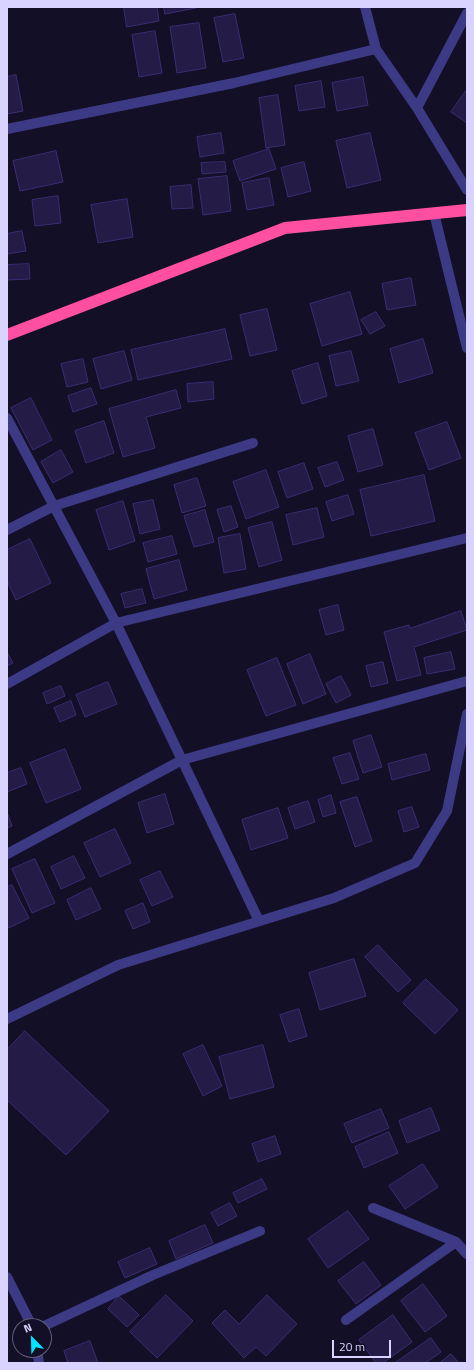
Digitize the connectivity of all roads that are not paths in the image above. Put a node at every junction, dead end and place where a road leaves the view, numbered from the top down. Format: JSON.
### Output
{"nodes":[{"id":1,"x":364,"y":7,"type":"edge"},
{"id":2,"x":467,"y":12,"type":"edge"},
{"id":3,"x":376,"y":49,"type":"junction"},
{"id":4,"x":417,"y":108,"type":"junction"},
{"id":5,"x":7,"y":129,"type":"edge"},
{"id":6,"x":467,"y":190,"type":"edge"},
{"id":7,"x":467,"y":210,"type":"edge"},
{"id":8,"x":434,"y":213,"type":"junction"},
{"id":9,"x":7,"y":335,"type":"edge"},
{"id":10,"x":467,"y":348,"type":"edge"},
{"id":11,"x":7,"y":418,"type":"edge"},
{"id":12,"x":253,"y":444,"type":"dead end"},
{"id":13,"x":54,"y":506,"type":"junction"},
{"id":14,"x":7,"y":530,"type":"edge"},
{"id":15,"x":467,"y":538,"type":"edge"},
{"id":16,"x":116,"y":623,"type":"junction"},
{"id":17,"x":467,"y":681,"type":"edge"},
{"id":18,"x":7,"y":684,"type":"edge"},
{"id":19,"x":467,"y":714,"type":"edge"},
{"id":20,"x":182,"y":760,"type":"junction"},
{"id":21,"x":7,"y":854,"type":"edge"},
{"id":22,"x":259,"y":921,"type":"junction"},
{"id":23,"x":7,"y":1019,"type":"edge"},
{"id":24,"x":374,"y":1208,"type":"dead end"},
{"id":25,"x":260,"y":1230,"type":"dead end"},
{"id":26,"x":456,"y":1242,"type":"junction"},
{"id":27,"x":467,"y":1254,"type":"edge"},
{"id":28,"x":7,"y":1278,"type":"edge"},
{"id":29,"x":28,"y":1318,"type":"edge"},
{"id":30,"x":346,"y":1320,"type":"dead end"},
{"id":31,"x":52,"y":1322,"type":"edge"}],
"edges":[{"from":1,"to":3,"type":"street"},
{"from":2,"to":4,"type":"street"},
{"from":3,"to":4,"type":"street"},
{"from":3,"to":5,"type":"street"},
{"from":4,"to":6,"type":"street"},
{"from":7,"to":8,"type":"highway"},
{"from":8,"to":9,"type":"highway"},
{"from":8,"to":10,"type":"street"},
{"from":11,"to":13,"type":"street"},
{"from":12,"to":13,"type":"street"},
{"from":13,"to":14,"type":"street"},
{"from":13,"to":16,"type":"street"},
{"from":15,"to":16,"type":"street"},
{"from":16,"to":18,"type":"street"},
{"from":16,"to":20,"type":"street"},
{"from":17,"to":20,"type":"street"},
{"from":19,"to":22,"type":"street"},
{"from":20,"to":21,"type":"street"},
{"from":20,"to":22,"type":"street"},
{"from":22,"to":23,"type":"street"},
{"from":24,"to":26,"type":"street"},
{"from":25,"to":31,"type":"street"},
{"from":26,"to":27,"type":"street"},
{"from":26,"to":30,"type":"street"},
{"from":28,"to":29,"type":"street"}]}
